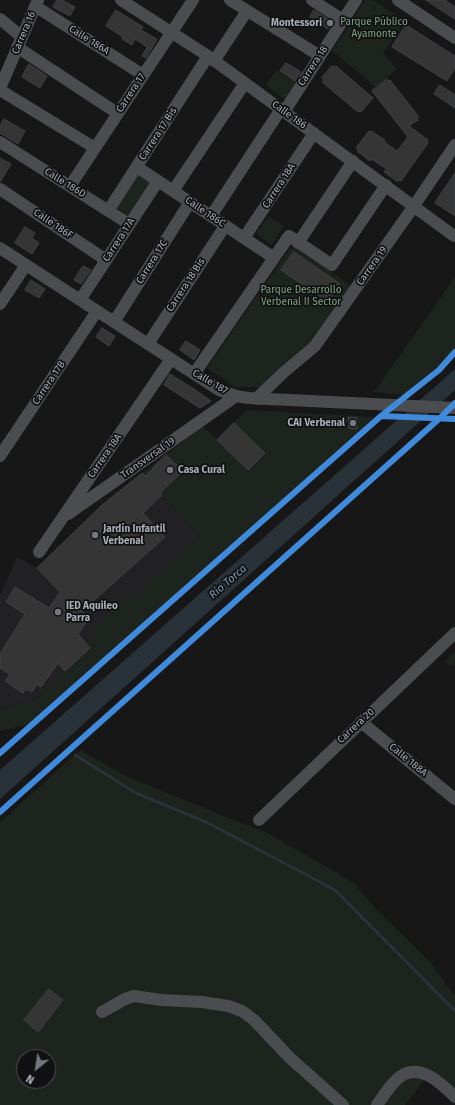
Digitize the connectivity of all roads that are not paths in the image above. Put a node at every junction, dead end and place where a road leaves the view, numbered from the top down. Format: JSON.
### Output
{"nodes":[{"id":1,"x":121,"y":0,"type":"edge"},
{"id":2,"x":193,"y":0,"type":"edge"},
{"id":3,"x":230,"y":0,"type":"edge"},
{"id":4,"x":312,"y":0,"type":"edge"},
{"id":5,"x":356,"y":0,"type":"edge"},
{"id":6,"x":398,"y":0,"type":"edge"},
{"id":7,"x":37,"y":3,"type":"edge"},
{"id":8,"x":137,"y":4,"type":"edge"},
{"id":9,"x":248,"y":11,"type":"junction"},
{"id":10,"x":0,"y":19,"type":"edge"},
{"id":11,"x":343,"y":20,"type":"junction"},
{"id":12,"x":171,"y":33,"type":"junction"},
{"id":13,"x":455,"y":38,"type":"edge"},
{"id":14,"x":20,"y":42,"type":"junction"},
{"id":15,"x":320,"y":56,"type":"junction"},
{"id":16,"x":211,"y":59,"type":"junction"},
{"id":17,"x":143,"y":74,"type":"junction"},
{"id":18,"x":244,"y":83,"type":"junction"},
{"id":19,"x":0,"y":89,"type":"edge"},
{"id":20,"x":282,"y":110,"type":"junction"},
{"id":21,"x":117,"y":113,"type":"junction"},
{"id":22,"x":314,"y":133,"type":"junction"},
{"id":23,"x":0,"y":142,"type":"edge"},
{"id":24,"x":455,"y":145,"type":"edge"},
{"id":25,"x":95,"y":148,"type":"junction"},
{"id":26,"x":353,"y":162,"type":"junction"},
{"id":27,"x":137,"y":167,"type":"junction"},
{"id":28,"x":158,"y":181,"type":"junction"},
{"id":29,"x":386,"y":185,"type":"junction"},
{"id":30,"x":70,"y":186,"type":"junction"},
{"id":31,"x":0,"y":188,"type":"edge"},
{"id":32,"x":173,"y":191,"type":"junction"},
{"id":33,"x":190,"y":202,"type":"junction"},
{"id":34,"x":414,"y":206,"type":"junction"},
{"id":35,"x":108,"y":211,"type":"junction"},
{"id":36,"x":211,"y":216,"type":"junction"},
{"id":37,"x":129,"y":224,"type":"junction"},
{"id":38,"x":225,"y":226,"type":"junction"},
{"id":39,"x":454,"y":236,"type":"dead end"},
{"id":40,"x":244,"y":238,"type":"junction"},
{"id":41,"x":293,"y":239,"type":"junction"},
{"id":42,"x":0,"y":248,"type":"edge"},
{"id":43,"x":274,"y":258,"type":"junction"},
{"id":44,"x":106,"y":260,"type":"junction"},
{"id":45,"x":26,"y":265,"type":"junction"},
{"id":46,"x":80,"y":300,"type":"junction"},
{"id":47,"x":0,"y":304,"type":"edge"},
{"id":48,"x":97,"y":311,"type":"junction"},
{"id":49,"x":114,"y":322,"type":"junction"},
{"id":50,"x":148,"y":344,"type":"junction"},
{"id":51,"x":171,"y":359,"type":"junction"},
{"id":52,"x":194,"y":374,"type":"junction"},
{"id":53,"x":278,"y":377,"type":"junction"},
{"id":54,"x":236,"y":396,"type":"junction"},
{"id":55,"x":256,"y":399,"type":"junction"},
{"id":56,"x":283,"y":400,"type":"junction"},
{"id":57,"x":455,"y":408,"type":"edge"},
{"id":58,"x":0,"y":456,"type":"edge"},
{"id":59,"x":61,"y":519,"type":"junction"},
{"id":60,"x":39,"y":552,"type":"dead end"},
{"id":61,"x":455,"y":633,"type":"edge"},
{"id":62,"x":361,"y":722,"type":"junction"},
{"id":63,"x":455,"y":799,"type":"edge"},
{"id":64,"x":259,"y":820,"type":"dead end"},
{"id":65,"x":102,"y":1012,"type":"dead end"},
{"id":66,"x":455,"y":1097,"type":"edge"},
{"id":67,"x":343,"y":1105,"type":"edge"},
{"id":68,"x":377,"y":1105,"type":"edge"}],
"edges":[{"from":1,"to":8,"type":"street","name":"Calle 186"},
{"from":2,"to":12,"type":"street","name":"Carrera 17"},
{"from":3,"to":9,"type":"street"},
{"from":4,"to":11,"type":"street"},
{"from":5,"to":11,"type":"street","name":"Carrera 18"},
{"from":6,"to":13,"type":"street"},
{"from":7,"to":14,"type":"street","name":"Carrera 16"},
{"from":7,"to":17,"type":"street","name":"Calle 186A"},
{"from":8,"to":12,"type":"street","name":"Calle 186"},
{"from":9,"to":15,"type":"street"},
{"from":9,"to":16,"type":"street","name":"Carrera 17 Bis"},
{"from":10,"to":14,"type":"street"},
{"from":11,"to":15,"type":"street","name":"Carrera 18"},
{"from":12,"to":16,"type":"street","name":"Calle 186"},
{"from":12,"to":17,"type":"street","name":"Carrera 17"},
{"from":14,"to":19,"type":"street","name":"Carrera 16"},
{"from":14,"to":21,"type":"street"},
{"from":15,"to":20,"type":"street","name":"Carrera 18"},
{"from":16,"to":18,"type":"street","name":"Calle 186"},
{"from":16,"to":27,"type":"street","name":"Carrera 17 Bis"},
{"from":17,"to":21,"type":"street","name":"Carrera 17"},
{"from":18,"to":20,"type":"street","name":"Calle 186"},
{"from":18,"to":32,"type":"street"},
{"from":19,"to":25,"type":"street"},
{"from":20,"to":22,"type":"street","name":"Calle 186"},
{"from":20,"to":36,"type":"street","name":"Carrera 18"},
{"from":21,"to":25,"type":"street","name":"Carrera 17"},
{"from":22,"to":26,"type":"street","name":"Calle 186"},
{"from":22,"to":40,"type":"street","name":"Carrera 18A"},
{"from":23,"to":30,"type":"street","name":"Calle 186D"},
{"from":24,"to":34,"type":"street","name":"Carrera 19"},
{"from":25,"to":30,"type":"street","name":"Carrera 17"},
{"from":26,"to":29,"type":"street","name":"Calle 186"},
{"from":26,"to":41,"type":"street"},
{"from":27,"to":28,"type":"street","name":"Calle 186C"},
{"from":27,"to":35,"type":"street","name":"Carrera 17 Bis"},
{"from":28,"to":32,"type":"street","name":"Calle 186C"},
{"from":28,"to":37,"type":"street","name":"Carrera 17A"},
{"from":29,"to":34,"type":"street","name":"Calle 186"},
{"from":29,"to":41,"type":"street"},
{"from":30,"to":35,"type":"street","name":"Calle 186D"},
{"from":31,"to":44,"type":"street","name":"Calle 186F"},
{"from":32,"to":33,"type":"street","name":"Calle 186C"},
{"from":33,"to":36,"type":"street","name":"Calle 186C"},
{"from":33,"to":49,"type":"street","name":"Carrera 17C"},
{"from":34,"to":39,"type":"street","name":"Calle 186"},
{"from":34,"to":53,"type":"street","name":"Carrera 19"},
{"from":35,"to":37,"type":"street","name":"Calle 186D"},
{"from":36,"to":38,"type":"street","name":"Calle 186C"},
{"from":37,"to":44,"type":"street","name":"Carrera 17A"},
{"from":38,"to":40,"type":"street","name":"Calle 186C"},
{"from":38,"to":50,"type":"street","name":"Carrera 18 Bis"},
{"from":40,"to":43,"type":"street","name":"Calle 186C"},
{"from":41,"to":43,"type":"street"},
{"from":42,"to":45,"type":"street","name":"Calle 187"},
{"from":43,"to":52,"type":"street"},
{"from":44,"to":46,"type":"street","name":"Carrera 17A"},
{"from":45,"to":46,"type":"street","name":"Calle 187"},
{"from":45,"to":47,"type":"street"},
{"from":46,"to":48,"type":"street","name":"Calle 187"},
{"from":48,"to":49,"type":"street","name":"Calle 187"},
{"from":48,"to":58,"type":"street","name":"Carrera 17B"},
{"from":49,"to":50,"type":"street","name":"Calle 187"},
{"from":50,"to":51,"type":"street","name":"Calle 187"},
{"from":51,"to":52,"type":"street","name":"Calle 187"},
{"from":51,"to":59,"type":"street","name":"Carrera 18A"},
{"from":52,"to":54,"type":"street","name":"Calle 187"},
{"from":53,"to":55,"type":"street","name":"Carrera 19"},
{"from":53,"to":56,"type":"street"},
{"from":54,"to":55,"type":"street","name":"Calle 187"},
{"from":54,"to":59,"type":"street","name":"Transversal 19"},
{"from":55,"to":56,"type":"street","name":"Calle 187"},
{"from":56,"to":57,"type":"street","name":"Calle 187"},
{"from":59,"to":60,"type":"street","name":"Carrera 18A"},
{"from":61,"to":62,"type":"street","name":"Carrera 20"},
{"from":62,"to":63,"type":"street","name":"Calle 188A"},
{"from":62,"to":64,"type":"street","name":"Carrera 20"},
{"from":65,"to":67,"type":"street"},
{"from":66,"to":68,"type":"street"}]}
